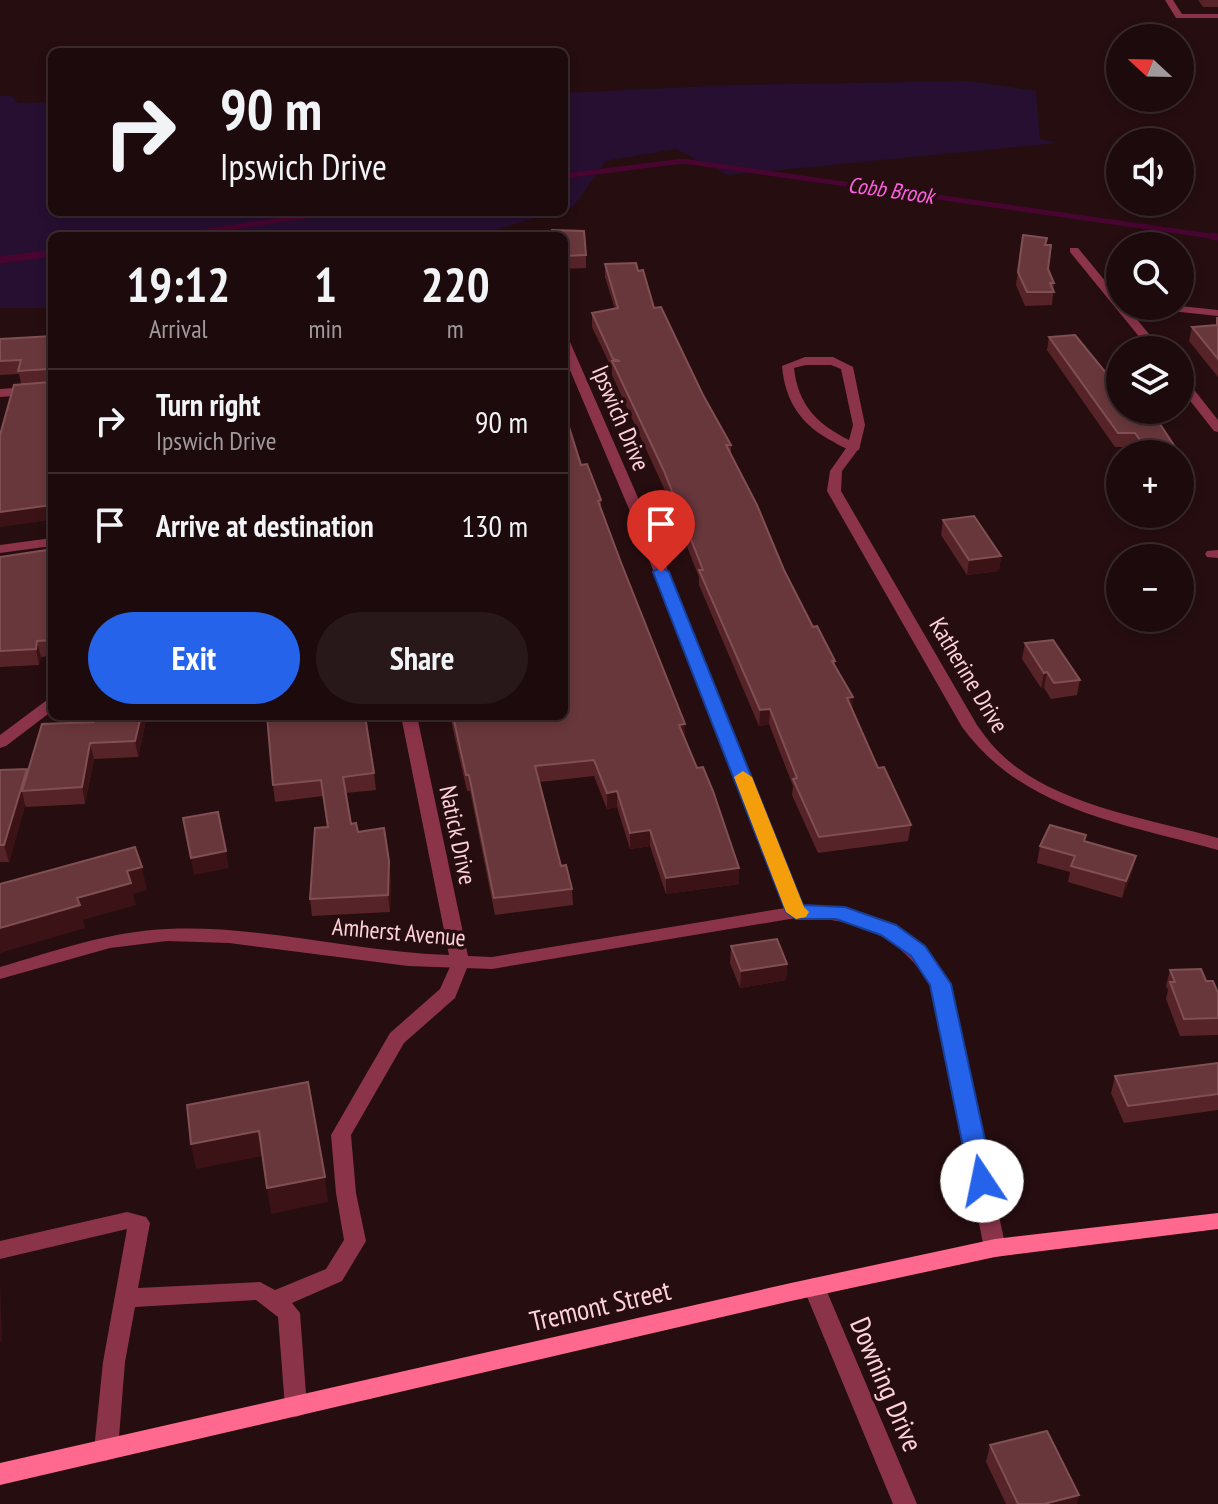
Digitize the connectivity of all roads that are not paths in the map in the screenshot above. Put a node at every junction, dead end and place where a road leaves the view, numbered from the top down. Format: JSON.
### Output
{"nodes":[{"id":1,"x":1169,"y":0,"type":"edge"},
{"id":2,"x":1218,"y":16,"type":"edge"},
{"id":3,"x":1074,"y":250,"type":"dead end"},
{"id":4,"x":1106,"y":288,"type":"edge"},
{"id":5,"x":1194,"y":310,"type":"edge"},
{"id":6,"x":1218,"y":313,"type":"edge"},
{"id":7,"x":1132,"y":320,"type":"edge"},
{"id":8,"x":1145,"y":336,"type":"edge"},
{"id":9,"x":568,"y":356,"type":"edge"},
{"id":10,"x":48,"y":389,"type":"edge"},
{"id":11,"x":0,"y":393,"type":"edge"},
{"id":12,"x":1194,"y":398,"type":"edge"},
{"id":13,"x":1218,"y":428,"type":"edge"},
{"id":14,"x":854,"y":447,"type":"junction"},
{"id":15,"x":48,"y":543,"type":"edge"},
{"id":16,"x":0,"y":549,"type":"edge"},
{"id":17,"x":48,"y":706,"type":"edge"},
{"id":18,"x":410,"y":720,"type":"edge"},
{"id":19,"x":0,"y":743,"type":"edge"},
{"id":20,"x":1218,"y":844,"type":"edge"},
{"id":21,"x":796,"y":912,"type":"junction"},
{"id":22,"x":460,"y":963,"type":"junction"},
{"id":23,"x":0,"y":973,"type":"edge"},
{"id":24,"x":1218,"y":1221,"type":"edge"},
{"id":25,"x":995,"y":1248,"type":"junction"},
{"id":26,"x":0,"y":1250,"type":"edge"},
{"id":27,"x":814,"y":1287,"type":"junction"},
{"id":28,"x":126,"y":1298,"type":"junction"},
{"id":29,"x":273,"y":1301,"type":"junction"},
{"id":30,"x":296,"y":1407,"type":"junction"},
{"id":31,"x":106,"y":1450,"type":"junction"},
{"id":32,"x":0,"y":1474,"type":"edge"},
{"id":33,"x":905,"y":1504,"type":"edge"}],
"edges":[{"from":1,"to":2,"type":"street"},
{"from":3,"to":4,"type":"street"},
{"from":5,"to":6,"type":"street"},
{"from":7,"to":8,"type":"street"},
{"from":9,"to":21,"type":"street","name":"Ipswich Drive"},
{"from":10,"to":11,"type":"street"},
{"from":12,"to":13,"type":"street"},
{"from":14,"to":14,"type":"street"},
{"from":14,"to":20,"type":"street","name":"Katherine Drive"},
{"from":15,"to":16,"type":"street"},
{"from":17,"to":19,"type":"street"},
{"from":18,"to":22,"type":"street","name":"Natick Drive"},
{"from":21,"to":22,"type":"street","name":"Amherst Avenue"},
{"from":21,"to":25,"type":"street","name":"Amherst Avenue"},
{"from":22,"to":23,"type":"street","name":"Amherst Avenue"},
{"from":22,"to":29,"type":"street"},
{"from":24,"to":25,"type":"main road","name":"Tremont Street"},
{"from":25,"to":27,"type":"main road","name":"Tremont Street"},
{"from":26,"to":28,"type":"street"},
{"from":27,"to":30,"type":"main road","name":"Tremont Street"},
{"from":27,"to":33,"type":"street","name":"Downing Drive"},
{"from":28,"to":29,"type":"street"},
{"from":28,"to":31,"type":"street"},
{"from":29,"to":30,"type":"street"},
{"from":30,"to":31,"type":"main road","name":"Tremont Street"},
{"from":31,"to":32,"type":"main road","name":"Tremont Street"}]}
